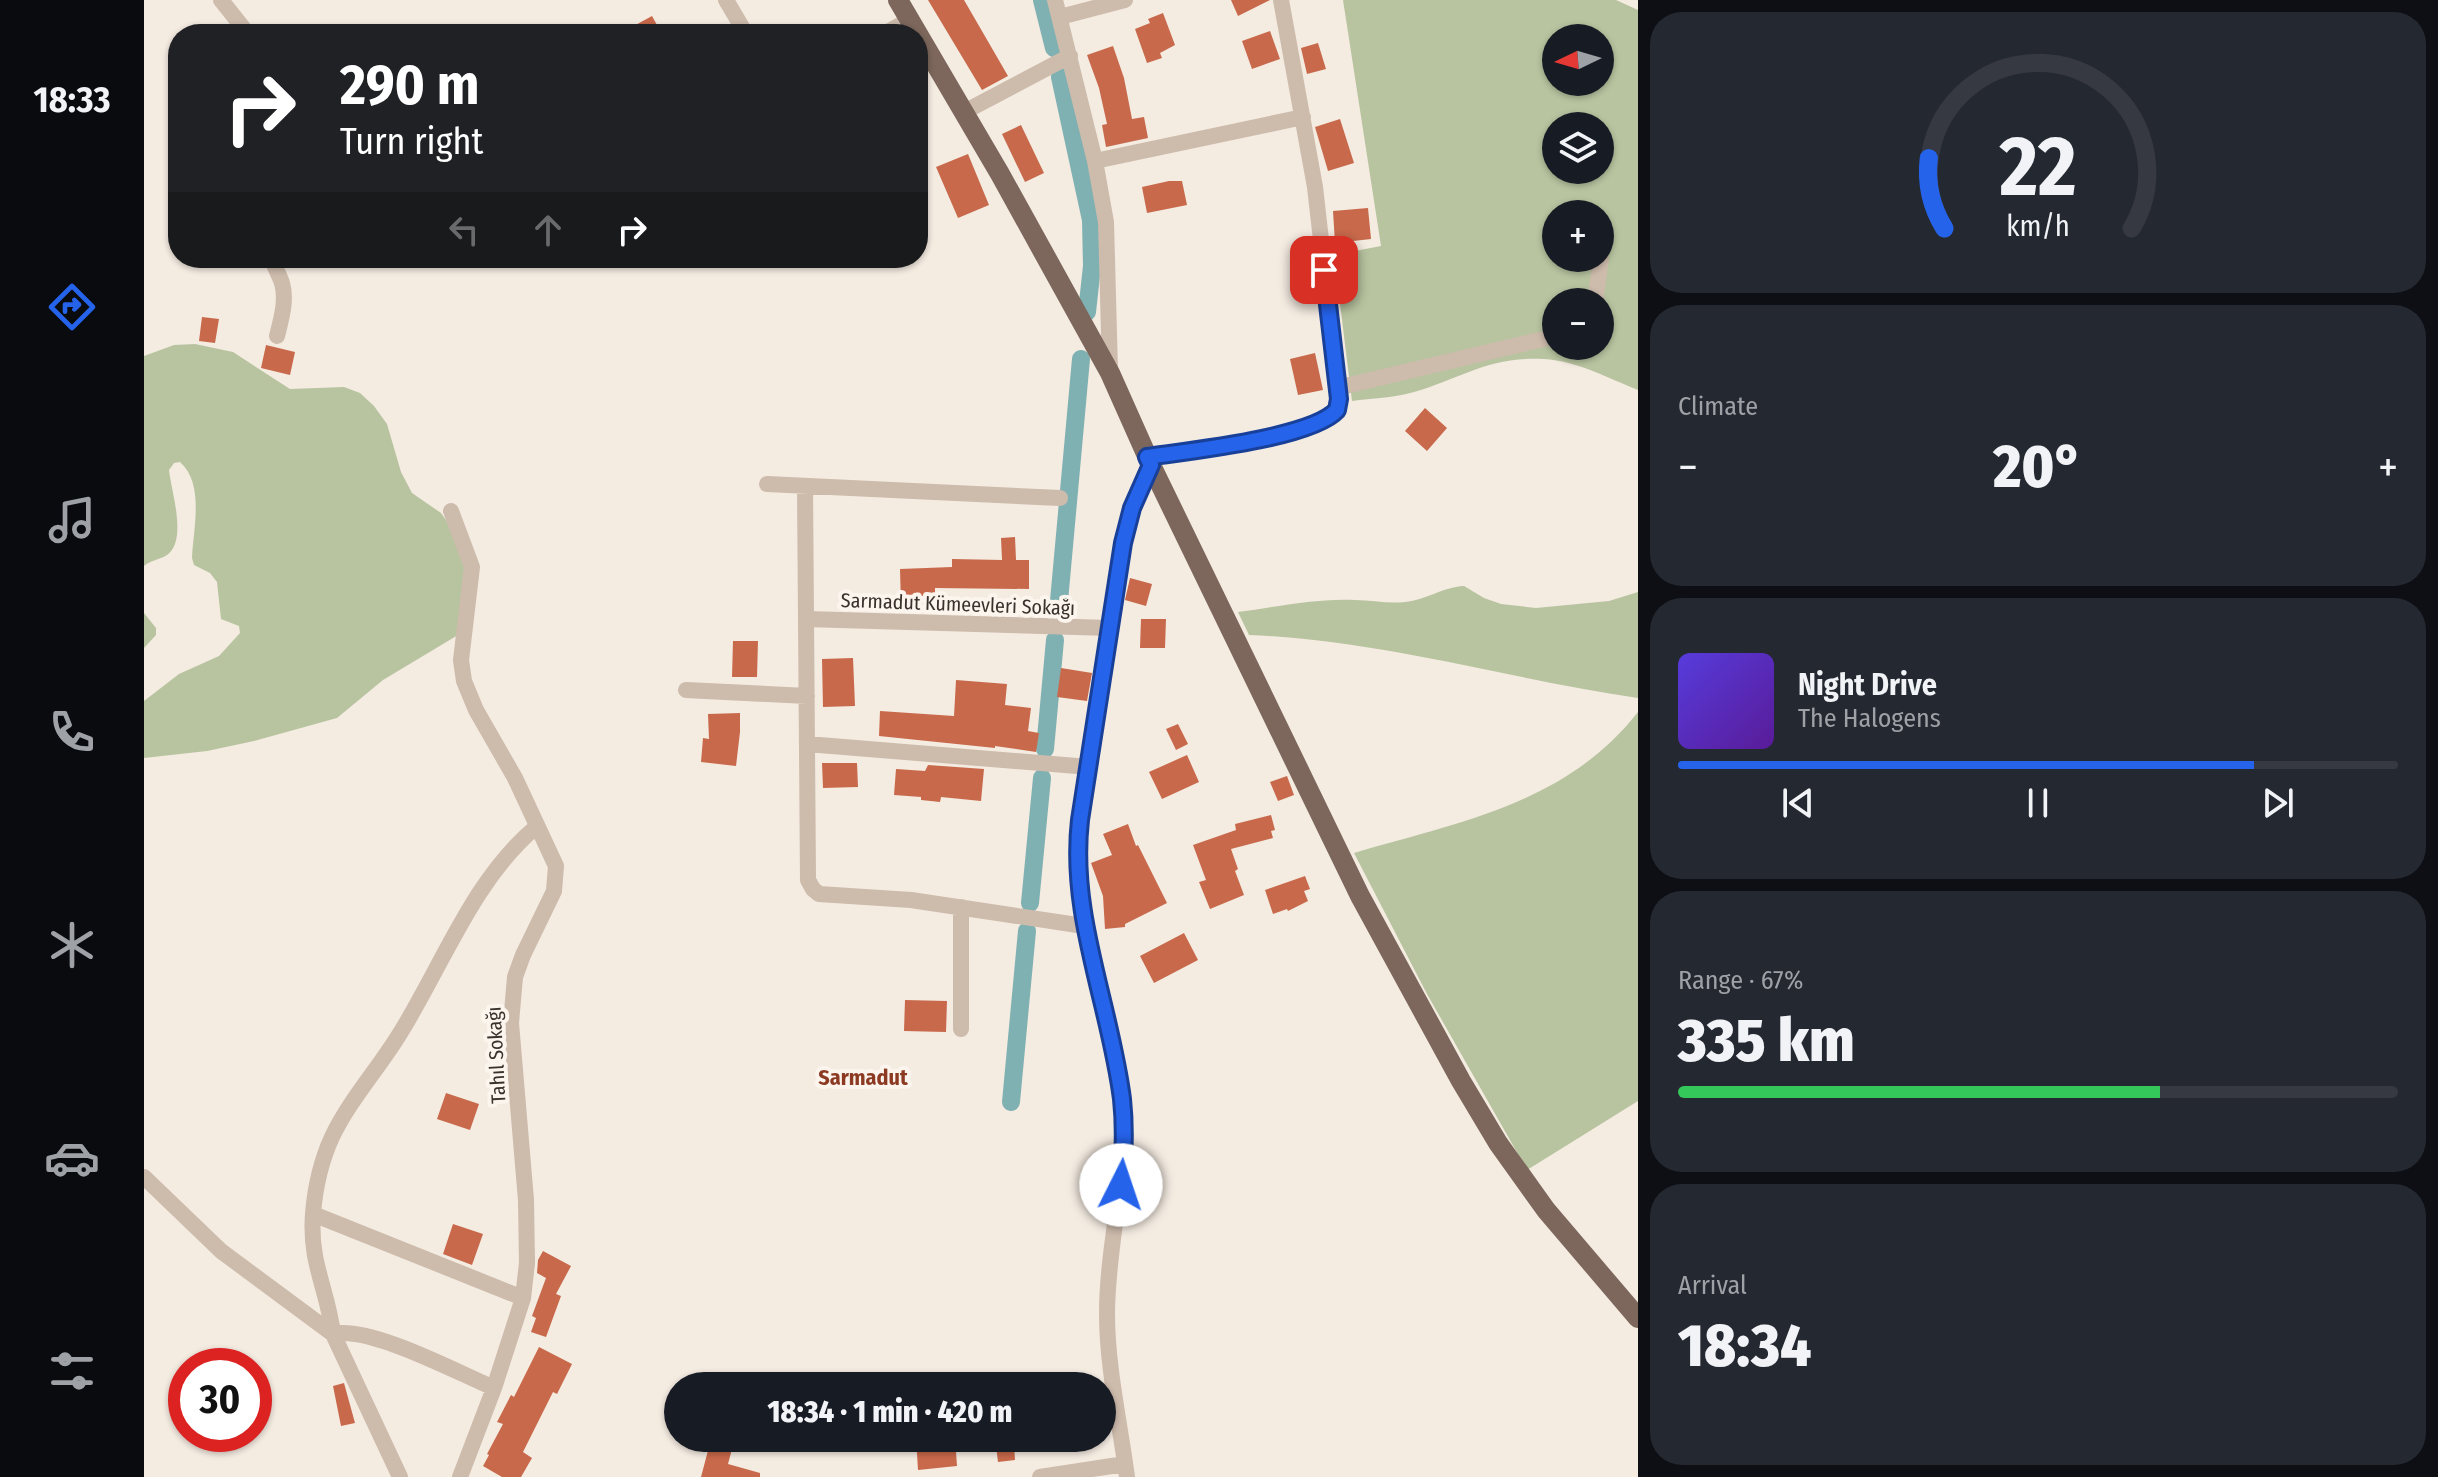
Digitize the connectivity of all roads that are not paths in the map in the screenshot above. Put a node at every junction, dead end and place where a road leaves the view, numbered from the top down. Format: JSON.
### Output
{"nodes":[{"id":1,"x":221,"y":0,"type":"edge"},
{"id":2,"x":726,"y":0,"type":"edge"},
{"id":3,"x":898,"y":0,"type":"edge"},
{"id":4,"x":1125,"y":0,"type":"edge"},
{"id":5,"x":1281,"y":0,"type":"edge"},
{"id":6,"x":1058,"y":8,"type":"edge"},
{"id":7,"x":911,"y":19,"type":"junction"},
{"id":8,"x":240,"y":24,"type":"edge"},
{"id":9,"x":740,"y":24,"type":"edge"},
{"id":10,"x":902,"y":24,"type":"edge"},
{"id":11,"x":914,"y":24,"type":"edge"},
{"id":12,"x":928,"y":49,"type":"edge"},
{"id":13,"x":1070,"y":56,"type":"junction"},
{"id":14,"x":964,"y":112,"type":"junction"},
{"id":15,"x":1303,"y":117,"type":"junction"},
{"id":16,"x":1095,"y":161,"type":"junction"},
{"id":17,"x":276,"y":268,"type":"edge"},
{"id":18,"x":277,"y":336,"type":"dead end"},
{"id":19,"x":1542,"y":339,"type":"edge"},
{"id":20,"x":1110,"y":373,"type":"junction"},
{"id":21,"x":1337,"y":388,"type":"junction"},
{"id":22,"x":1149,"y":461,"type":"junction"},
{"id":23,"x":767,"y":484,"type":"dead end"},
{"id":24,"x":805,"y":486,"type":"junction"},
{"id":25,"x":1060,"y":498,"type":"dead end"},
{"id":26,"x":451,"y":511,"type":"dead end"},
{"id":27,"x":806,"y":619,"type":"junction"},
{"id":28,"x":1110,"y":628,"type":"junction"},
{"id":29,"x":686,"y":690,"type":"dead end"},
{"id":30,"x":807,"y":696,"type":"junction"},
{"id":31,"x":807,"y":744,"type":"junction"},
{"id":32,"x":1089,"y":767,"type":"junction"},
{"id":33,"x":536,"y":827,"type":"junction"},
{"id":34,"x":961,"y":907,"type":"junction"},
{"id":35,"x":1084,"y":926,"type":"junction"},
{"id":36,"x":961,"y":1029,"type":"dead end"},
{"id":37,"x":144,"y":1177,"type":"edge"},
{"id":38,"x":313,"y":1214,"type":"junction"},
{"id":39,"x":523,"y":1298,"type":"junction"},
{"id":40,"x":1638,"y":1318,"type":"edge"},
{"id":41,"x":333,"y":1334,"type":"junction"},
{"id":42,"x":494,"y":1388,"type":"junction"},
{"id":43,"x":1126,"y":1470,"type":"edge"},
{"id":44,"x":400,"y":1477,"type":"edge"},
{"id":45,"x":460,"y":1477,"type":"edge"},
{"id":46,"x":1040,"y":1477,"type":"edge"}],
"edges":[{"from":1,"to":8,"type":"street"},
{"from":2,"to":9,"type":"street"},
{"from":3,"to":7,"type":"main road"},
{"from":4,"to":6,"type":"street"},
{"from":5,"to":15,"type":"street"},
{"from":6,"to":13,"type":"street"},
{"from":7,"to":10,"type":"street"},
{"from":7,"to":11,"type":"main road"},
{"from":12,"to":14,"type":"main road"},
{"from":13,"to":14,"type":"street"},
{"from":13,"to":16,"type":"street"},
{"from":14,"to":20,"type":"main road"},
{"from":15,"to":16,"type":"street"},
{"from":15,"to":21,"type":"street"},
{"from":16,"to":20,"type":"street"},
{"from":17,"to":18,"type":"street"},
{"from":19,"to":21,"type":"street"},
{"from":20,"to":22,"type":"main road"},
{"from":21,"to":22,"type":"street"},
{"from":22,"to":28,"type":"street"},
{"from":22,"to":40,"type":"main road"},
{"from":23,"to":24,"type":"street"},
{"from":24,"to":25,"type":"street"},
{"from":24,"to":27,"type":"street"},
{"from":26,"to":33,"type":"street","name":"Tahıl Sokağı"},
{"from":27,"to":28,"type":"street","name":"Sarmadut Kümeevleri Sokağı"},
{"from":27,"to":30,"type":"street"},
{"from":28,"to":32,"type":"street"},
{"from":29,"to":30,"type":"street"},
{"from":30,"to":31,"type":"street"},
{"from":31,"to":32,"type":"street"},
{"from":31,"to":34,"type":"street"},
{"from":32,"to":35,"type":"street"},
{"from":33,"to":38,"type":"street"},
{"from":33,"to":39,"type":"street","name":"Tahıl Sokağı"},
{"from":34,"to":35,"type":"street"},
{"from":34,"to":36,"type":"street"},
{"from":35,"to":43,"type":"street"},
{"from":37,"to":41,"type":"street"},
{"from":38,"to":39,"type":"street"},
{"from":38,"to":41,"type":"street"},
{"from":39,"to":42,"type":"street","name":"Tahıl Sokağı"},
{"from":41,"to":42,"type":"street"},
{"from":41,"to":44,"type":"street"},
{"from":42,"to":45,"type":"street","name":"Tahıl Sokağı"},
{"from":43,"to":46,"type":"street"}]}
